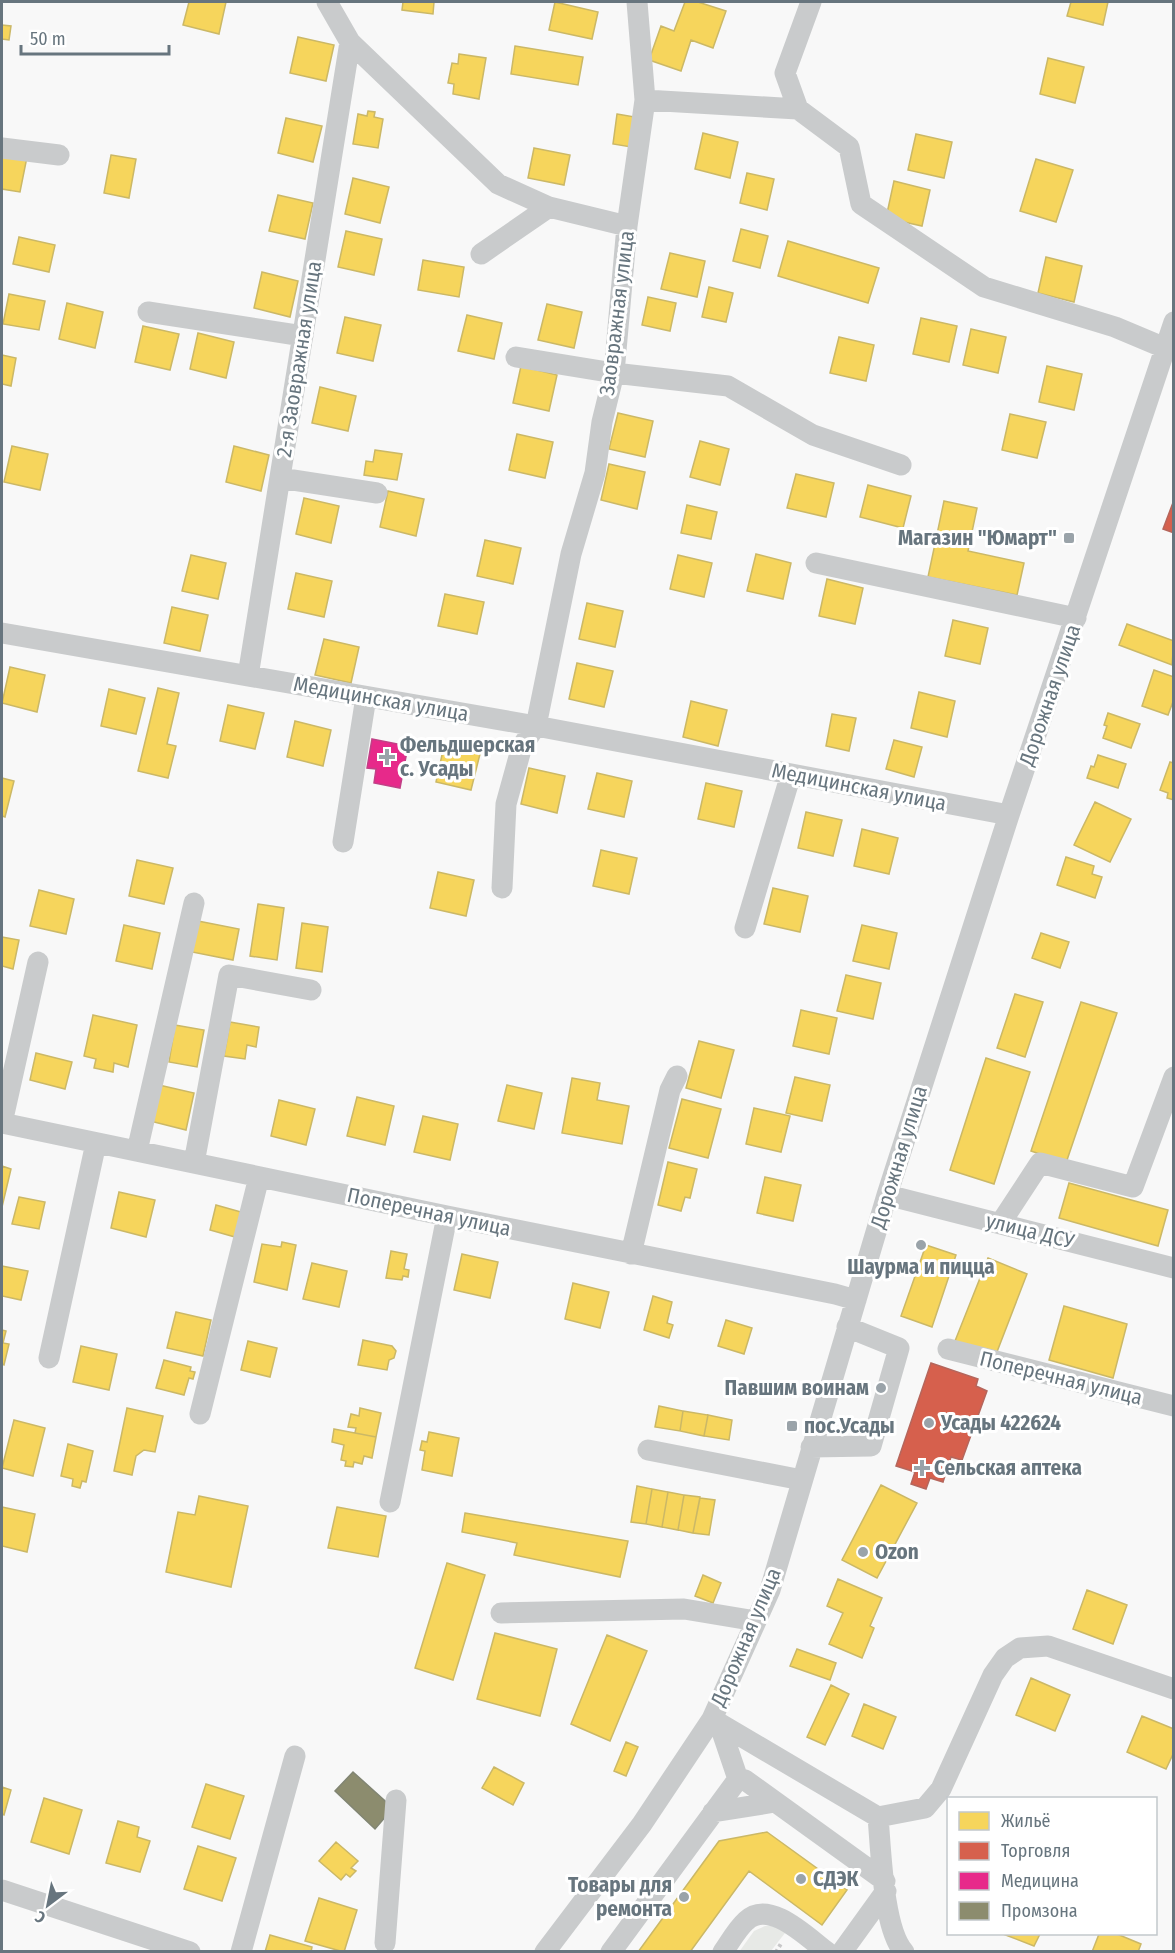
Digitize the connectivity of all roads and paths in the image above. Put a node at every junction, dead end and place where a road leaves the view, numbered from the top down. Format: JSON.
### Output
{"nodes":[{"id":1,"x":327,"y":2,"type":"edge"},
{"id":2,"x":637,"y":2,"type":"edge"},
{"id":3,"x":810,"y":2,"type":"edge"},
{"id":4,"x":350,"y":42,"type":"junction"},
{"id":5,"x":645,"y":100,"type":"junction"},
{"id":6,"x":798,"y":109,"type":"junction"},
{"id":7,"x":2,"y":148,"type":"edge"},
{"id":8,"x":59,"y":155,"type":"dead end"},
{"id":9,"x":549,"y":207,"type":"junction"},
{"id":10,"x":627,"y":226,"type":"junction"},
{"id":11,"x":481,"y":254,"type":"dead end"},
{"id":12,"x":148,"y":312,"type":"dead end"},
{"id":13,"x":1173,"y":322,"type":"edge"},
{"id":14,"x":303,"y":336,"type":"junction"},
{"id":15,"x":1165,"y":348,"type":"junction"},
{"id":16,"x":516,"y":357,"type":"dead end"},
{"id":17,"x":614,"y":373,"type":"junction"},
{"id":18,"x":901,"y":465,"type":"dead end"},
{"id":19,"x":280,"y":478,"type":"junction"},
{"id":20,"x":377,"y":493,"type":"dead end"},
{"id":21,"x":816,"y":563,"type":"dead end"},
{"id":22,"x":1076,"y":618,"type":"junction"},
{"id":23,"x":2,"y":633,"type":"edge"},
{"id":24,"x":248,"y":676,"type":"junction"},
{"id":25,"x":366,"y":697,"type":"junction"},
{"id":26,"x":536,"y":726,"type":"junction"},
{"id":27,"x":791,"y":774,"type":"junction"},
{"id":28,"x":1009,"y":815,"type":"junction"},
{"id":29,"x":343,"y":842,"type":"dead end"},
{"id":30,"x":502,"y":888,"type":"dead end"},
{"id":31,"x":194,"y":903,"type":"dead end"},
{"id":32,"x":745,"y":928,"type":"dead end"},
{"id":33,"x":38,"y":962,"type":"dead end"},
{"id":34,"x":311,"y":990,"type":"dead end"},
{"id":35,"x":677,"y":1076,"type":"dead end"},
{"id":36,"x":1173,"y":1077,"type":"edge"},
{"id":37,"x":2,"y":1123,"type":"edge"},
{"id":38,"x":96,"y":1143,"type":"junction"},
{"id":39,"x":137,"y":1151,"type":"junction"},
{"id":40,"x":194,"y":1163,"type":"junction"},
{"id":41,"x":260,"y":1177,"type":"junction"},
{"id":42,"x":887,"y":1195,"type":"junction"},
{"id":43,"x":447,"y":1216,"type":"junction"},
{"id":44,"x":1000,"y":1224,"type":"junction"},
{"id":45,"x":631,"y":1254,"type":"junction"},
{"id":46,"x":1173,"y":1268,"type":"edge"},
{"id":47,"x":856,"y":1300,"type":"junction"},
{"id":48,"x":848,"y":1327,"type":"junction"},
{"id":49,"x":948,"y":1349,"type":"dead end"},
{"id":50,"x":49,"y":1358,"type":"dead end"},
{"id":51,"x":1173,"y":1406,"type":"edge"},
{"id":52,"x":200,"y":1414,"type":"dead end"},
{"id":53,"x":811,"y":1447,"type":"junction"},
{"id":54,"x":648,"y":1450,"type":"dead end"},
{"id":55,"x":802,"y":1480,"type":"junction"},
{"id":56,"x":390,"y":1502,"type":"dead end"},
{"id":57,"x":501,"y":1613,"type":"dead end"},
{"id":58,"x":756,"y":1621,"type":"junction"},
{"id":59,"x":1173,"y":1689,"type":"edge"},
{"id":60,"x":715,"y":1721,"type":"junction"},
{"id":61,"x":295,"y":1756,"type":"dead end"},
{"id":62,"x":738,"y":1779,"type":"junction"},
{"id":63,"x":396,"y":1800,"type":"dead end"},
{"id":64,"x":775,"y":1802,"type":"junction"},
{"id":65,"x":712,"y":1812,"type":"junction"},
{"id":66,"x":878,"y":1817,"type":"junction"},
{"id":67,"x":885,"y":1886,"type":"junction"},
{"id":68,"x":2,"y":1890,"type":"edge"},
{"id":69,"x":386,"y":1949,"type":"edge"},
{"id":70,"x":185,"y":1951,"type":"edge"},
{"id":71,"x":241,"y":1952,"type":"edge"},
{"id":72,"x":545,"y":1952,"type":"edge"},
{"id":73,"x":611,"y":1952,"type":"edge"},
{"id":74,"x":723,"y":1952,"type":"edge"},
{"id":75,"x":827,"y":1952,"type":"edge"},
{"id":76,"x":842,"y":1952,"type":"edge"},
{"id":77,"x":904,"y":1952,"type":"edge"}],
"edges":[{"from":1,"to":4,"type":"street"},
{"from":2,"to":5,"type":"street","name":"Заовражная улица"},
{"from":3,"to":6,"type":"street"},
{"from":4,"to":9,"type":"street"},
{"from":4,"to":14,"type":"street","name":"2-я Заовражная улица"},
{"from":5,"to":6,"type":"street"},
{"from":5,"to":10,"type":"street","name":"Заовражная улица"},
{"from":6,"to":15,"type":"street"},
{"from":7,"to":8,"type":"street"},
{"from":9,"to":10,"type":"street"},
{"from":9,"to":11,"type":"street"},
{"from":10,"to":17,"type":"street","name":"Заовражная улица"},
{"from":12,"to":14,"type":"street"},
{"from":13,"to":15,"type":"street","name":"Дорожная улица"},
{"from":14,"to":19,"type":"street","name":"2-я Заовражная улица"},
{"from":15,"to":22,"type":"street","name":"Дорожная улица"},
{"from":16,"to":17,"type":"street"},
{"from":17,"to":18,"type":"street"},
{"from":17,"to":26,"type":"street","name":"Заовражная улица"},
{"from":19,"to":20,"type":"street"},
{"from":19,"to":24,"type":"street","name":"2-я Заовражная улица"},
{"from":21,"to":22,"type":"street"},
{"from":22,"to":28,"type":"street","name":"Дорожная улица"},
{"from":23,"to":24,"type":"street","name":"Медицинская улица"},
{"from":24,"to":25,"type":"street","name":"Медицинская улица"},
{"from":25,"to":26,"type":"street","name":"Медицинская улица"},
{"from":25,"to":29,"type":"street"},
{"from":26,"to":27,"type":"street","name":"Медицинская улица"},
{"from":26,"to":30,"type":"street","name":"Заовражная улица"},
{"from":27,"to":28,"type":"street","name":"Медицинская улица"},
{"from":27,"to":32,"type":"street"},
{"from":28,"to":42,"type":"street","name":"Дорожная улица"},
{"from":31,"to":39,"type":"street"},
{"from":33,"to":37,"type":"street"},
{"from":34,"to":40,"type":"street"},
{"from":35,"to":45,"type":"street"},
{"from":36,"to":44,"type":"street"},
{"from":37,"to":38,"type":"street","name":"Поперечная улица"},
{"from":38,"to":39,"type":"street","name":"Поперечная улица"},
{"from":38,"to":50,"type":"street"},
{"from":39,"to":40,"type":"street","name":"Поперечная улица"},
{"from":40,"to":41,"type":"street","name":"Поперечная улица"},
{"from":41,"to":43,"type":"street","name":"Поперечная улица"},
{"from":41,"to":52,"type":"street"},
{"from":42,"to":44,"type":"street","name":"улица ДСУ"},
{"from":42,"to":47,"type":"street","name":"Дорожная улица"},
{"from":43,"to":45,"type":"street","name":"Поперечная улица"},
{"from":43,"to":56,"type":"street"},
{"from":44,"to":46,"type":"street","name":"улица ДСУ"},
{"from":45,"to":47,"type":"street","name":"Поперечная улица"},
{"from":47,"to":48,"type":"street","name":"Дорожная улица"},
{"from":48,"to":53,"type":"street","name":"Дорожная улица"},
{"from":48,"to":53,"type":"street"},
{"from":49,"to":51,"type":"street","name":"Поперечная улица"},
{"from":53,"to":55,"type":"street","name":"Дорожная улица"},
{"from":54,"to":55,"type":"street"},
{"from":55,"to":58,"type":"street","name":"Дорожная улица"},
{"from":57,"to":58,"type":"street"},
{"from":58,"to":60,"type":"street","name":"Дорожная улица"},
{"from":59,"to":66,"type":"street"},
{"from":60,"to":62,"type":"street"},
{"from":60,"to":66,"type":"street"},
{"from":60,"to":72,"type":"street","name":"Дорожная улица"},
{"from":61,"to":71,"type":"street"},
{"from":62,"to":64,"type":"street"},
{"from":62,"to":65,"type":"street"},
{"from":63,"to":69,"type":"street"},
{"from":64,"to":65,"type":"street"},
{"from":64,"to":67,"type":"street"},
{"from":65,"to":73,"type":"street"},
{"from":66,"to":67,"type":"street"},
{"from":67,"to":76,"type":"street"},
{"from":67,"to":77,"type":"street"},
{"from":68,"to":70,"type":"street"},
{"from":74,"to":75,"type":"street"}]}
